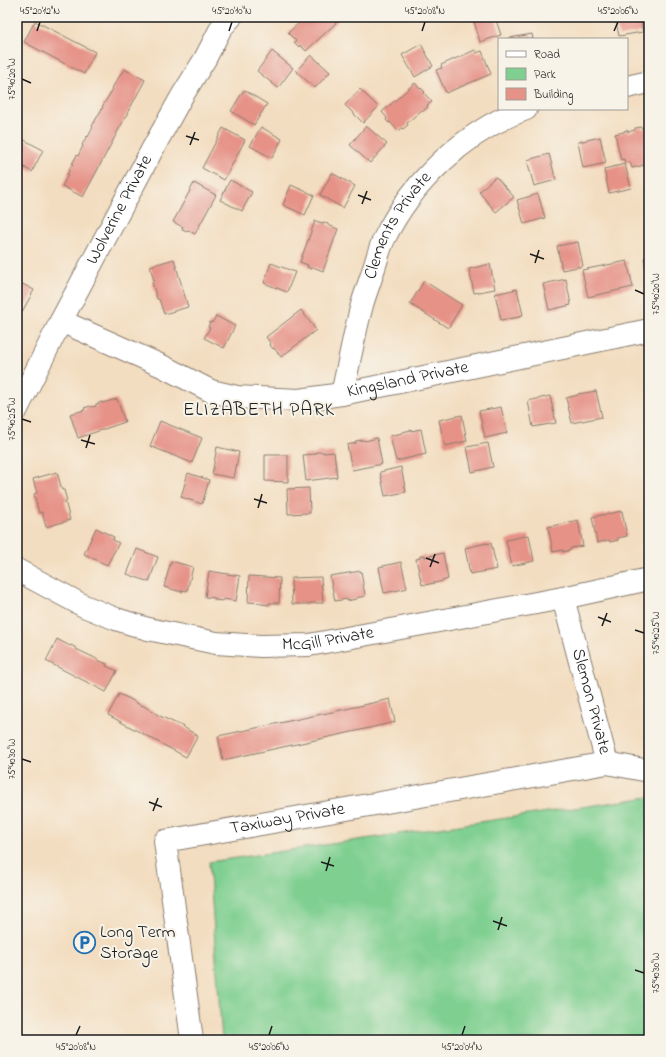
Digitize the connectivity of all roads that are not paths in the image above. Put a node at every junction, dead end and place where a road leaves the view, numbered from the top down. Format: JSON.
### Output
{"nodes":[{"id":1,"x":231,"y":17,"type":"edge"},
{"id":2,"x":649,"y":82,"type":"edge"},
{"id":3,"x":628,"y":87,"type":"edge"},
{"id":4,"x":523,"y":110,"type":"edge"},
{"id":5,"x":60,"y":321,"type":"junction"},
{"id":6,"x":649,"y":330,"type":"edge"},
{"id":7,"x":342,"y":394,"type":"junction"},
{"id":8,"x":17,"y":409,"type":"edge"},
{"id":9,"x":17,"y":570,"type":"edge"},
{"id":10,"x":649,"y":579,"type":"edge"},
{"id":11,"x":563,"y":598,"type":"junction"},
{"id":12,"x":607,"y":763,"type":"junction"},
{"id":13,"x":649,"y":771,"type":"edge"},
{"id":14,"x":192,"y":1040,"type":"edge"}],
"edges":[{"from":1,"to":5,"type":"street","name":"Wolverine Private"},
{"from":2,"to":3,"type":"street"},
{"from":4,"to":7,"type":"street","name":"Clements Private"},
{"from":5,"to":7,"type":"street","name":"Kingsland Private"},
{"from":5,"to":8,"type":"street","name":"Wolverine Private"},
{"from":6,"to":7,"type":"street","name":"Kingsland Private"},
{"from":9,"to":11,"type":"street","name":"McGill Private"},
{"from":10,"to":11,"type":"street","name":"McGill Private"},
{"from":11,"to":12,"type":"street","name":"Slemon Private"},
{"from":12,"to":13,"type":"street","name":"Slemon Private"},
{"from":12,"to":14,"type":"street","name":"Taxiway Private"}]}
